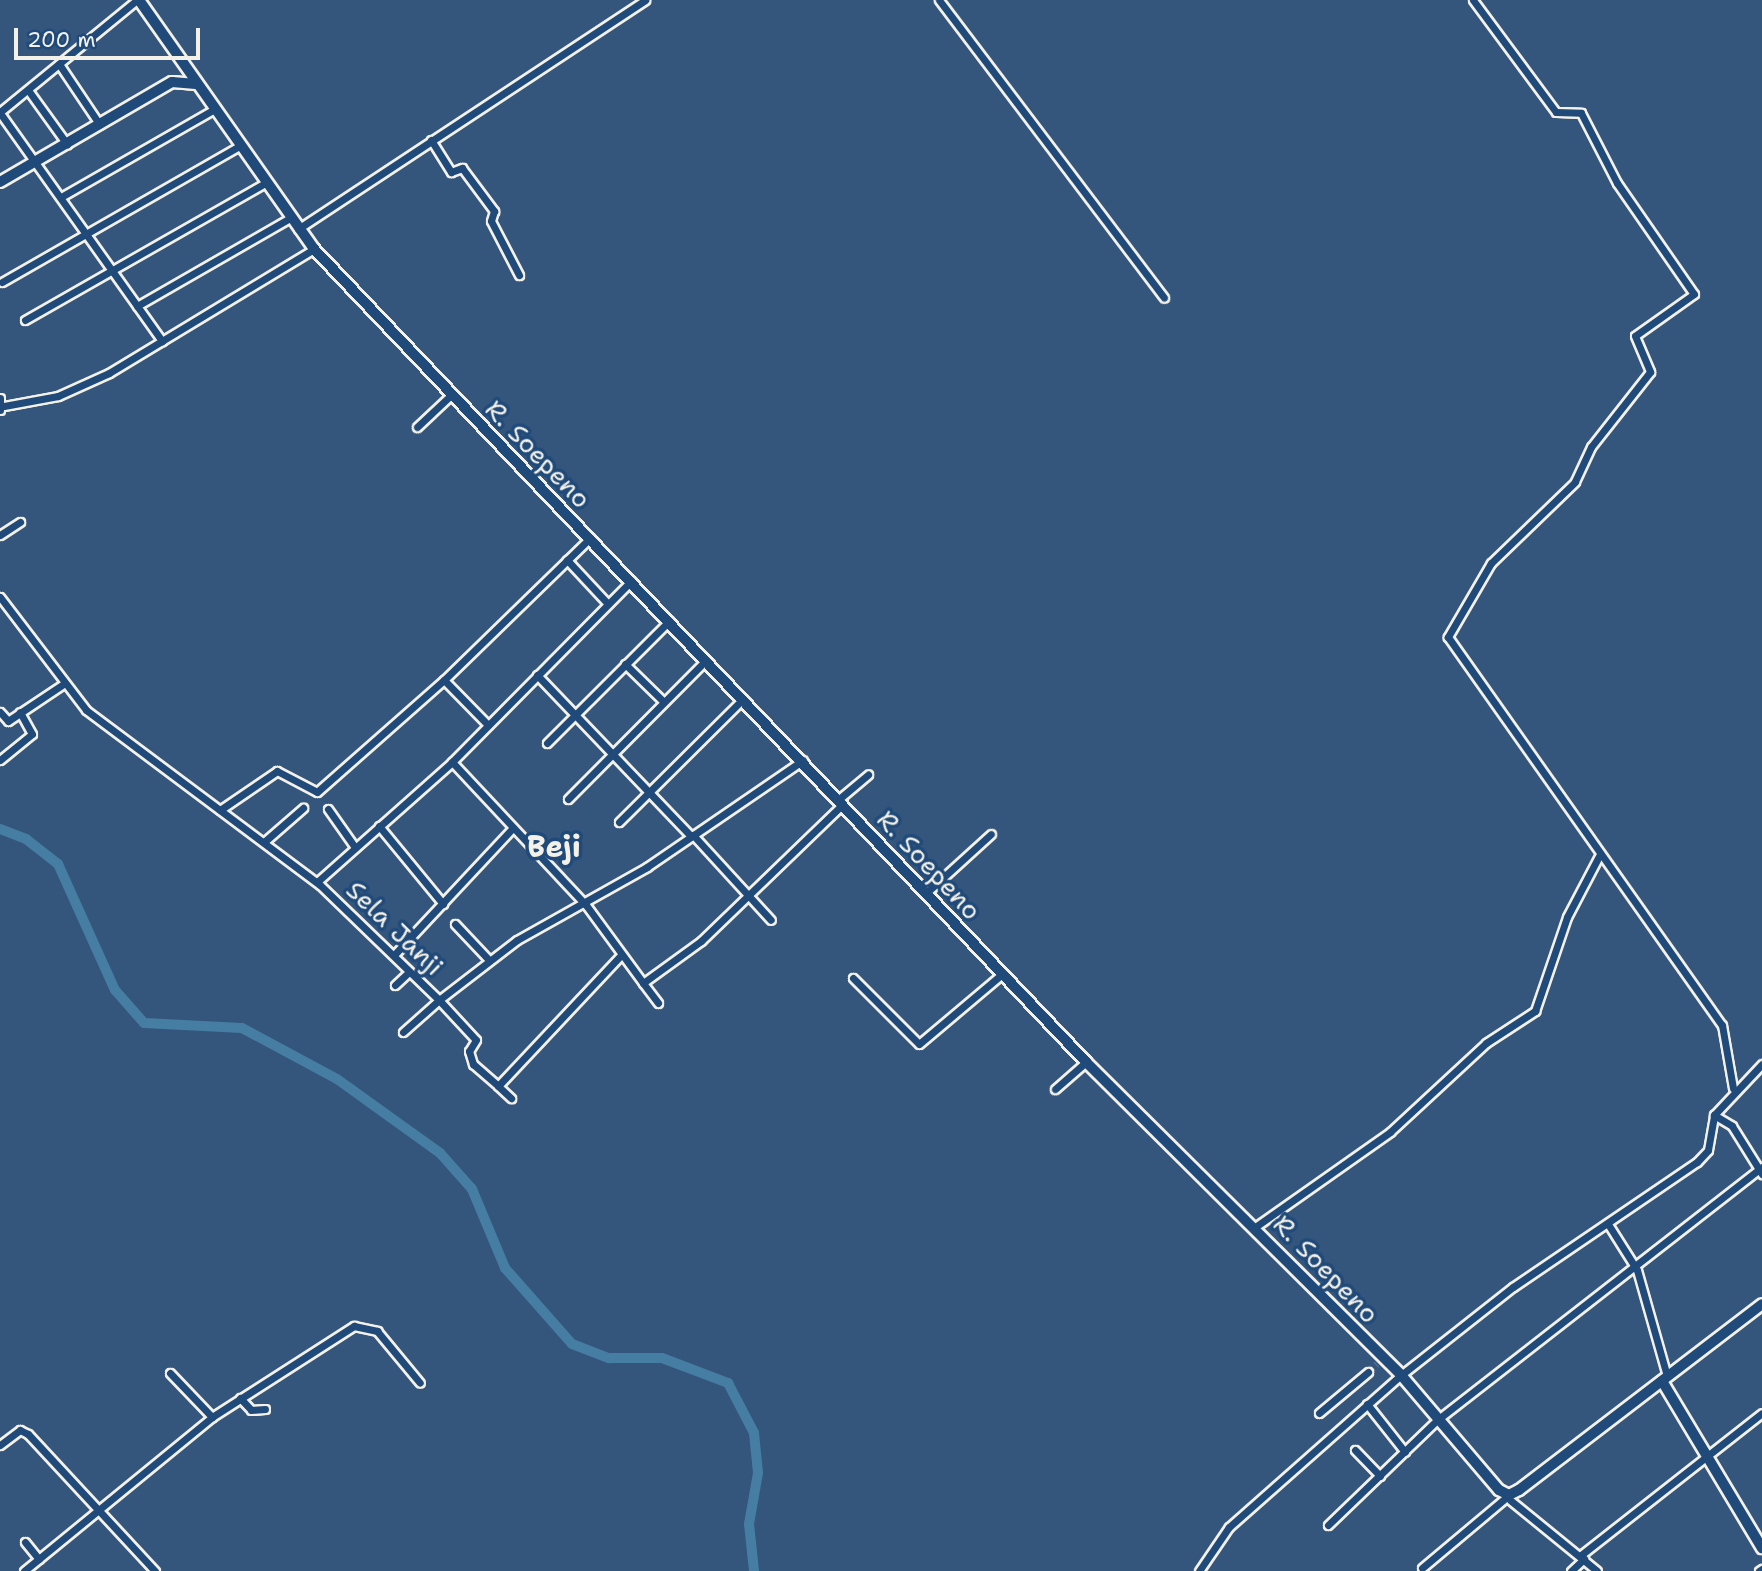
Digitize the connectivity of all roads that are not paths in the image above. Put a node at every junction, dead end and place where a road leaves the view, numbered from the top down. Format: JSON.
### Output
{"nodes":[{"id":1,"x":645,"y":0,"type":"edge"},
{"id":2,"x":939,"y":0,"type":"edge"},
{"id":3,"x":1473,"y":0,"type":"edge"},
{"id":4,"x":141,"y":1,"type":"edge"},
{"id":5,"x":178,"y":58,"type":"junction"},
{"id":6,"x":59,"y":64,"type":"junction"},
{"id":7,"x":172,"y":82,"type":"junction"},
{"id":8,"x":196,"y":84,"type":"junction"},
{"id":9,"x":28,"y":90,"type":"junction"},
{"id":10,"x":213,"y":110,"type":"junction"},
{"id":11,"x":0,"y":113,"type":"edge"},
{"id":12,"x":100,"y":125,"type":"junction"},
{"id":13,"x":431,"y":140,"type":"junction"},
{"id":14,"x":67,"y":144,"type":"junction"},
{"id":15,"x":238,"y":147,"type":"junction"},
{"id":16,"x":34,"y":162,"type":"junction"},
{"id":17,"x":0,"y":181,"type":"edge"},
{"id":18,"x":263,"y":184,"type":"junction"},
{"id":19,"x":61,"y":197,"type":"junction"},
{"id":20,"x":288,"y":219,"type":"junction"},
{"id":21,"x":298,"y":230,"type":"junction"},
{"id":22,"x":87,"y":234,"type":"junction"},
{"id":23,"x":314,"y":248,"type":"junction"},
{"id":24,"x":113,"y":271,"type":"junction"},
{"id":25,"x":519,"y":275,"type":"dead end"},
{"id":26,"x":2,"y":282,"type":"dead end"},
{"id":27,"x":1164,"y":297,"type":"dead end"},
{"id":28,"x":138,"y":306,"type":"junction"},
{"id":29,"x":25,"y":320,"type":"dead end"},
{"id":30,"x":162,"y":341,"type":"junction"},
{"id":31,"x":452,"y":394,"type":"junction"},
{"id":32,"x":0,"y":398,"type":"edge"},
{"id":33,"x":2,"y":408,"type":"edge"},
{"id":34,"x":417,"y":427,"type":"dead end"},
{"id":35,"x":20,"y":522,"type":"dead end"},
{"id":36,"x":0,"y":535,"type":"edge"},
{"id":37,"x":590,"y":538,"type":"junction"},
{"id":38,"x":567,"y":560,"type":"junction"},
{"id":39,"x":631,"y":581,"type":"junction"},
{"id":40,"x":0,"y":597,"type":"edge"},
{"id":41,"x":608,"y":604,"type":"junction"},
{"id":42,"x":669,"y":621,"type":"junction"},
{"id":43,"x":706,"y":660,"type":"junction"},
{"id":44,"x":625,"y":664,"type":"junction"},
{"id":45,"x":537,"y":675,"type":"junction"},
{"id":46,"x":444,"y":680,"type":"junction"},
{"id":47,"x":62,"y":685,"type":"junction"},
{"id":48,"x":743,"y":699,"type":"junction"},
{"id":49,"x":664,"y":702,"type":"junction"},
{"id":50,"x":0,"y":712,"type":"edge"},
{"id":51,"x":20,"y":712,"type":"junction"},
{"id":52,"x":575,"y":715,"type":"junction"},
{"id":53,"x":488,"y":725,"type":"junction"},
{"id":54,"x":547,"y":743,"type":"dead end"},
{"id":55,"x":613,"y":753,"type":"junction"},
{"id":56,"x":0,"y":760,"type":"edge"},
{"id":57,"x":803,"y":760,"type":"junction"},
{"id":58,"x":452,"y":762,"type":"junction"},
{"id":59,"x":868,"y":775,"type":"dead end"},
{"id":60,"x":649,"y":792,"type":"junction"},
{"id":61,"x":568,"y":799,"type":"dead end"},
{"id":62,"x":841,"y":802,"type":"junction"},
{"id":63,"x":303,"y":808,"type":"dead end"},
{"id":64,"x":328,"y":808,"type":"dead end"},
{"id":65,"x":220,"y":810,"type":"junction"},
{"id":66,"x":619,"y":822,"type":"dead end"},
{"id":67,"x":379,"y":826,"type":"junction"},
{"id":68,"x":513,"y":828,"type":"junction"},
{"id":69,"x":991,"y":834,"type":"dead end"},
{"id":70,"x":692,"y":836,"type":"junction"},
{"id":71,"x":264,"y":842,"type":"junction"},
{"id":72,"x":354,"y":846,"type":"junction"},
{"id":73,"x":1599,"y":856,"type":"junction"},
{"id":74,"x":317,"y":882,"type":"junction"},
{"id":75,"x":925,"y":894,"type":"junction"},
{"id":76,"x":747,"y":895,"type":"junction"},
{"id":77,"x":443,"y":904,"type":"junction"},
{"id":78,"x":586,"y":905,"type":"junction"},
{"id":79,"x":771,"y":920,"type":"dead end"},
{"id":80,"x":455,"y":924,"type":"dead end"},
{"id":81,"x":394,"y":956,"type":"junction"},
{"id":82,"x":621,"y":956,"type":"junction"},
{"id":83,"x":489,"y":960,"type":"junction"},
{"id":84,"x":409,"y":972,"type":"junction"},
{"id":85,"x":1002,"y":974,"type":"junction"},
{"id":86,"x":853,"y":978,"type":"dead end"},
{"id":87,"x":643,"y":983,"type":"junction"},
{"id":88,"x":395,"y":985,"type":"dead end"},
{"id":89,"x":439,"y":1000,"type":"junction"},
{"id":90,"x":658,"y":1003,"type":"dead end"},
{"id":91,"x":403,"y":1032,"type":"dead end"},
{"id":92,"x":1086,"y":1062,"type":"junction"},
{"id":93,"x":1762,"y":1064,"type":"edge"},
{"id":94,"x":498,"y":1086,"type":"junction"},
{"id":95,"x":1733,"y":1088,"type":"junction"},
{"id":96,"x":1055,"y":1089,"type":"dead end"},
{"id":97,"x":511,"y":1098,"type":"dead end"},
{"id":98,"x":1714,"y":1115,"type":"junction"},
{"id":99,"x":1761,"y":1170,"type":"edge"},
{"id":100,"x":1608,"y":1224,"type":"junction"},
{"id":101,"x":1255,"y":1227,"type":"junction"},
{"id":102,"x":1637,"y":1270,"type":"junction"},
{"id":103,"x":1762,"y":1304,"type":"edge"},
{"id":104,"x":1367,"y":1372,"type":"tunnel mouth"},
{"id":105,"x":170,"y":1373,"type":"dead end"},
{"id":106,"x":1401,"y":1375,"type":"junction"},
{"id":107,"x":1665,"y":1378,"type":"junction"},
{"id":108,"x":420,"y":1384,"type":"dead end"},
{"id":109,"x":240,"y":1398,"type":"junction"},
{"id":110,"x":1367,"y":1404,"type":"junction"},
{"id":111,"x":265,"y":1409,"type":"dead end"},
{"id":112,"x":1319,"y":1413,"type":"dead end"},
{"id":113,"x":1761,"y":1414,"type":"edge"},
{"id":114,"x":212,"y":1417,"type":"junction"},
{"id":115,"x":1437,"y":1420,"type":"junction"},
{"id":116,"x":0,"y":1446,"type":"edge"},
{"id":117,"x":1355,"y":1450,"type":"dead end"},
{"id":118,"x":1405,"y":1452,"type":"junction"},
{"id":119,"x":1707,"y":1454,"type":"junction"},
{"id":120,"x":1380,"y":1476,"type":"junction"},
{"id":121,"x":1509,"y":1497,"type":"junction"},
{"id":122,"x":97,"y":1512,"type":"junction"},
{"id":123,"x":1328,"y":1525,"type":"dead end"},
{"id":124,"x":25,"y":1542,"type":"dead end"},
{"id":125,"x":1762,"y":1548,"type":"edge"},
{"id":126,"x":1583,"y":1557,"type":"junction"},
{"id":127,"x":39,"y":1559,"type":"junction"},
{"id":128,"x":1422,"y":1568,"type":"dead end"},
{"id":129,"x":24,"y":1571,"type":"edge"},
{"id":130,"x":155,"y":1571,"type":"edge"},
{"id":131,"x":1199,"y":1571,"type":"edge"},
{"id":132,"x":1571,"y":1571,"type":"edge"},
{"id":133,"x":1597,"y":1571,"type":"edge"}],
"edges":[{"from":1,"to":13,"type":"street"},
{"from":2,"to":27,"type":"street"},
{"from":3,"to":73,"type":"street"},
{"from":4,"to":5,"type":"street","name":"R. Soepeno"},
{"from":4,"to":6,"type":"street"},
{"from":5,"to":7,"type":"street"},
{"from":5,"to":8,"type":"street","name":"R. Soepeno"},
{"from":6,"to":9,"type":"street"},
{"from":6,"to":12,"type":"street"},
{"from":7,"to":8,"type":"street"},
{"from":7,"to":12,"type":"street"},
{"from":8,"to":10,"type":"street","name":"R. Soepeno"},
{"from":9,"to":11,"type":"street"},
{"from":9,"to":14,"type":"street"},
{"from":10,"to":15,"type":"street","name":"R. Soepeno"},
{"from":10,"to":19,"type":"street"},
{"from":11,"to":16,"type":"street"},
{"from":12,"to":14,"type":"street"},
{"from":13,"to":21,"type":"street"},
{"from":13,"to":25,"type":"street"},
{"from":14,"to":16,"type":"street"},
{"from":15,"to":18,"type":"street","name":"R. Soepeno"},
{"from":15,"to":22,"type":"street"},
{"from":16,"to":17,"type":"street"},
{"from":16,"to":19,"type":"street"},
{"from":18,"to":20,"type":"street","name":"R. Soepeno"},
{"from":18,"to":24,"type":"street"},
{"from":19,"to":22,"type":"street"},
{"from":20,"to":21,"type":"street","name":"R. Soepeno"},
{"from":20,"to":28,"type":"street"},
{"from":21,"to":23,"type":"street","name":"R. Soepeno"},
{"from":22,"to":24,"type":"street"},
{"from":22,"to":26,"type":"street"},
{"from":23,"to":30,"type":"street"},
{"from":23,"to":31,"type":"street","name":"R. Soepeno"},
{"from":24,"to":28,"type":"street"},
{"from":24,"to":29,"type":"street"},
{"from":28,"to":30,"type":"street"},
{"from":30,"to":33,"type":"street"},
{"from":31,"to":34,"type":"street"},
{"from":31,"to":37,"type":"street","name":"R. Soepeno"},
{"from":32,"to":33,"type":"street"},
{"from":35,"to":36,"type":"street"},
{"from":37,"to":38,"type":"street"},
{"from":37,"to":39,"type":"street","name":"R. Soepeno"},
{"from":38,"to":41,"type":"street"},
{"from":38,"to":46,"type":"street"},
{"from":39,"to":41,"type":"street"},
{"from":39,"to":42,"type":"street","name":"R. Soepeno"},
{"from":40,"to":47,"type":"street","name":"Sela Janji"},
{"from":41,"to":45,"type":"street"},
{"from":42,"to":43,"type":"street","name":"R. Soepeno"},
{"from":42,"to":44,"type":"street"},
{"from":43,"to":48,"type":"street","name":"R. Soepeno"},
{"from":43,"to":49,"type":"street"},
{"from":44,"to":49,"type":"street"},
{"from":44,"to":52,"type":"street"},
{"from":45,"to":52,"type":"street"},
{"from":45,"to":53,"type":"street"},
{"from":46,"to":53,"type":"street"},
{"from":46,"to":65,"type":"street"},
{"from":47,"to":51,"type":"street"},
{"from":47,"to":65,"type":"street","name":"Sela Janji"},
{"from":48,"to":57,"type":"street","name":"R. Soepeno"},
{"from":48,"to":60,"type":"street"},
{"from":49,"to":55,"type":"street"},
{"from":50,"to":51,"type":"street"},
{"from":51,"to":56,"type":"street"},
{"from":52,"to":54,"type":"street"},
{"from":52,"to":55,"type":"street"},
{"from":53,"to":58,"type":"street"},
{"from":55,"to":60,"type":"street"},
{"from":55,"to":61,"type":"street"},
{"from":57,"to":62,"type":"street","name":"R. Soepeno"},
{"from":57,"to":70,"type":"street","name":"Sela Janji"},
{"from":58,"to":67,"type":"street"},
{"from":58,"to":68,"type":"street"},
{"from":59,"to":62,"type":"street"},
{"from":60,"to":66,"type":"street"},
{"from":60,"to":70,"type":"street"},
{"from":62,"to":75,"type":"street","name":"R. Soepeno"},
{"from":62,"to":76,"type":"street"},
{"from":63,"to":71,"type":"street"},
{"from":64,"to":72,"type":"street"},
{"from":65,"to":71,"type":"street","name":"Sela Janji"},
{"from":67,"to":72,"type":"street"},
{"from":67,"to":77,"type":"street"},
{"from":68,"to":77,"type":"street"},
{"from":68,"to":78,"type":"street"},
{"from":69,"to":75,"type":"street"},
{"from":70,"to":76,"type":"street"},
{"from":70,"to":78,"type":"street","name":"Sela Janji"},
{"from":71,"to":74,"type":"street","name":"Sela Janji"},
{"from":72,"to":74,"type":"street"},
{"from":73,"to":95,"type":"street"},
{"from":73,"to":101,"type":"street"},
{"from":74,"to":81,"type":"street","name":"Sela Janji"},
{"from":75,"to":85,"type":"street","name":"R. Soepeno"},
{"from":76,"to":79,"type":"street"},
{"from":76,"to":87,"type":"street"},
{"from":77,"to":81,"type":"street"},
{"from":78,"to":82,"type":"street"},
{"from":78,"to":83,"type":"street","name":"Sela Janji"},
{"from":80,"to":83,"type":"street"},
{"from":81,"to":84,"type":"street","name":"Sela Janji"},
{"from":82,"to":87,"type":"street"},
{"from":82,"to":94,"type":"street"},
{"from":83,"to":89,"type":"street","name":"Sela Janji"},
{"from":84,"to":88,"type":"street"},
{"from":84,"to":89,"type":"street","name":"Sela Janji"},
{"from":85,"to":86,"type":"street"},
{"from":85,"to":92,"type":"street","name":"R. Soepeno"},
{"from":87,"to":90,"type":"street"},
{"from":89,"to":91,"type":"street"},
{"from":89,"to":94,"type":"street"},
{"from":92,"to":96,"type":"street"},
{"from":92,"to":101,"type":"street","name":"R. Soepeno"},
{"from":93,"to":95,"type":"street"},
{"from":94,"to":97,"type":"street"},
{"from":95,"to":98,"type":"street"},
{"from":98,"to":99,"type":"street"},
{"from":98,"to":100,"type":"street"},
{"from":99,"to":102,"type":"street"},
{"from":100,"to":102,"type":"street"},
{"from":100,"to":106,"type":"street"},
{"from":101,"to":106,"type":"street","name":"R. Soepeno"},
{"from":102,"to":107,"type":"street"},
{"from":102,"to":115,"type":"street"},
{"from":103,"to":107,"type":"street"},
{"from":104,"to":112,"type":"street"},
{"from":105,"to":114,"type":"street"},
{"from":106,"to":110,"type":"street"},
{"from":106,"to":115,"type":"street","name":"R. Soepeno"},
{"from":107,"to":119,"type":"street"},
{"from":107,"to":121,"type":"street"},
{"from":108,"to":109,"type":"street"},
{"from":109,"to":111,"type":"street"},
{"from":109,"to":114,"type":"street"},
{"from":110,"to":118,"type":"street"},
{"from":110,"to":131,"type":"street"},
{"from":113,"to":119,"type":"street"},
{"from":114,"to":122,"type":"street"},
{"from":115,"to":118,"type":"street"},
{"from":115,"to":121,"type":"street","name":"R. Soepeno"},
{"from":116,"to":122,"type":"street"},
{"from":117,"to":120,"type":"street"},
{"from":118,"to":120,"type":"street"},
{"from":119,"to":125,"type":"street"},
{"from":119,"to":126,"type":"street"},
{"from":120,"to":123,"type":"street"},
{"from":121,"to":126,"type":"street"},
{"from":121,"to":128,"type":"street"},
{"from":122,"to":127,"type":"street"},
{"from":122,"to":130,"type":"street"},
{"from":124,"to":127,"type":"street"},
{"from":126,"to":132,"type":"street"},
{"from":126,"to":133,"type":"street"},
{"from":127,"to":129,"type":"street"}]}
